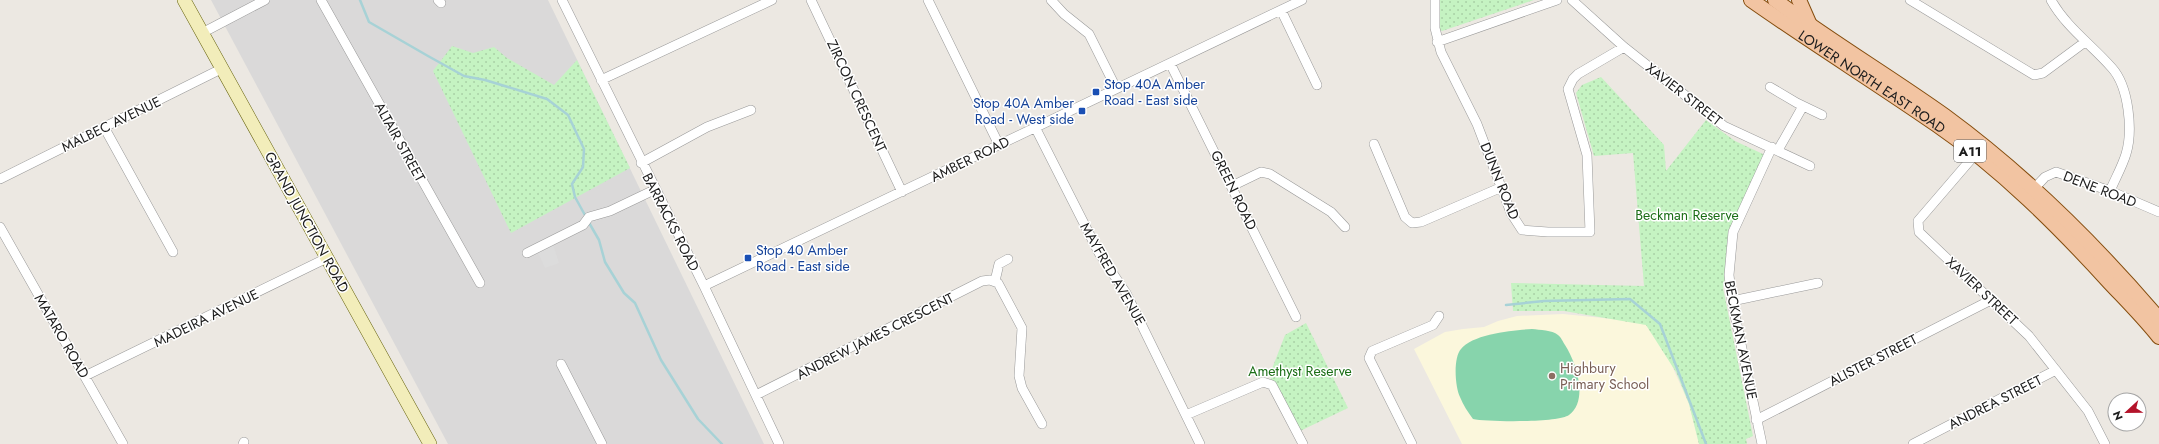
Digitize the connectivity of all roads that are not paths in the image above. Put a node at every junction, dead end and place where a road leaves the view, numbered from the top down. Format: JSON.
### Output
{"nodes":[{"id":1,"x":184,"y":0,"type":"edge"},
{"id":2,"x":265,"y":0,"type":"edge"},
{"id":3,"x":321,"y":0,"type":"edge"},
{"id":4,"x":772,"y":0,"type":"edge"},
{"id":5,"x":811,"y":0,"type":"edge"},
{"id":6,"x":928,"y":0,"type":"edge"},
{"id":7,"x":1051,"y":0,"type":"edge"},
{"id":8,"x":1302,"y":0,"type":"edge"},
{"id":9,"x":1435,"y":0,"type":"edge"},
{"id":10,"x":1557,"y":0,"type":"edge"},
{"id":11,"x":1572,"y":0,"type":"edge"},
{"id":12,"x":1751,"y":0,"type":"edge"},
{"id":13,"x":1775,"y":0,"type":"edge"},
{"id":14,"x":1799,"y":0,"type":"edge"},
{"id":15,"x":1910,"y":0,"type":"edge"},
{"id":16,"x":2051,"y":0,"type":"edge"},
{"id":17,"x":565,"y":1,"type":"edge"},
{"id":18,"x":1282,"y":10,"type":"junction"},
{"id":19,"x":1787,"y":10,"type":"edge"},
{"id":20,"x":1810,"y":26,"type":"junction"},
{"id":21,"x":202,"y":33,"type":"junction"},
{"id":22,"x":1437,"y":42,"type":"junction"},
{"id":23,"x":2085,"y":42,"type":"junction"},
{"id":24,"x":1624,"y":47,"type":"junction"},
{"id":25,"x":1170,"y":63,"type":"junction"},
{"id":26,"x":221,"y":69,"type":"junction"},
{"id":27,"x":601,"y":80,"type":"junction"},
{"id":28,"x":1317,"y":85,"type":"dead end"},
{"id":29,"x":1770,"y":87,"type":"dead end"},
{"id":30,"x":1116,"y":88,"type":"junction"},
{"id":31,"x":1803,"y":106,"type":"junction"},
{"id":32,"x":751,"y":110,"type":"dead end"},
{"id":33,"x":1822,"y":114,"type":"dead end"},
{"id":34,"x":104,"y":127,"type":"junction"},
{"id":35,"x":1035,"y":127,"type":"junction"},
{"id":36,"x":1374,"y":144,"type":"dead end"},
{"id":37,"x":999,"y":145,"type":"junction"},
{"id":38,"x":1775,"y":149,"type":"junction"},
{"id":39,"x":1979,"y":150,"type":"junction"},
{"id":40,"x":641,"y":163,"type":"junction"},
{"id":41,"x":1810,"y":166,"type":"dead end"},
{"id":42,"x":0,"y":179,"type":"edge"},
{"id":43,"x":1232,"y":186,"type":"junction"},
{"id":44,"x":1502,"y":187,"type":"junction"},
{"id":45,"x":654,"y":190,"type":"junction"},
{"id":46,"x":2110,"y":191,"type":"junction"},
{"id":47,"x":902,"y":192,"type":"junction"},
{"id":48,"x":2030,"y":193,"type":"junction"},
{"id":49,"x":2159,"y":212,"type":"edge"},
{"id":50,"x":0,"y":227,"type":"edge"},
{"id":51,"x":1345,"y":227,"type":"dead end"},
{"id":52,"x":173,"y":252,"type":"dead end"},
{"id":53,"x":527,"y":253,"type":"dead end"},
{"id":54,"x":327,"y":258,"type":"junction"},
{"id":55,"x":1008,"y":259,"type":"dead end"},
{"id":56,"x":994,"y":281,"type":"junction"},
{"id":57,"x":480,"y":283,"type":"dead end"},
{"id":58,"x":1818,"y":283,"type":"dead end"},
{"id":59,"x":704,"y":286,"type":"junction"},
{"id":60,"x":1991,"y":300,"type":"junction"},
{"id":61,"x":1732,"y":301,"type":"junction"},
{"id":62,"x":1440,"y":316,"type":"dead end"},
{"id":63,"x":1296,"y":317,"type":"dead end"},
{"id":64,"x":2159,"y":319,"type":"edge"},
{"id":65,"x":2159,"y":337,"type":"edge"},
{"id":66,"x":561,"y":364,"type":"dead end"},
{"id":67,"x":2056,"y":370,"type":"junction"},
{"id":68,"x":85,"y":376,"type":"junction"},
{"id":69,"x":756,"y":395,"type":"junction"},
{"id":70,"x":1186,"y":415,"type":"junction"},
{"id":71,"x":1756,"y":420,"type":"junction"},
{"id":72,"x":1042,"y":424,"type":"dead end"},
{"id":73,"x":123,"y":444,"type":"edge"},
{"id":74,"x":430,"y":444,"type":"edge"},
{"id":75,"x":602,"y":444,"type":"edge"},
{"id":76,"x":779,"y":444,"type":"edge"},
{"id":77,"x":1200,"y":444,"type":"edge"},
{"id":78,"x":1303,"y":444,"type":"edge"},
{"id":79,"x":1412,"y":444,"type":"edge"},
{"id":80,"x":1762,"y":444,"type":"edge"},
{"id":81,"x":1913,"y":444,"type":"edge"},
{"id":82,"x":2105,"y":444,"type":"edge"}],
"edges":[{"from":1,"to":21,"type":"main road","name":"GRAND JUNCTION ROAD"},
{"from":2,"to":21,"type":"street"},
{"from":3,"to":57,"type":"street","name":"ALTAIR STREET"},
{"from":4,"to":27,"type":"street"},
{"from":5,"to":47,"type":"street","name":"ZIRCON CRESCENT"},
{"from":6,"to":37,"type":"street"},
{"from":7,"to":30,"type":"street"},
{"from":8,"to":18,"type":"street","name":"AMBER ROAD"},
{"from":9,"to":22,"type":"street","name":"DUNN ROAD"},
{"from":10,"to":22,"type":"street"},
{"from":11,"to":24,"type":"street","name":"XAVIER STREET"},
{"from":12,"to":19,"type":"main road","name":"LOWER NORTH EAST ROAD","number":"A11"},
{"from":13,"to":19,"type":"main road","name":"LOWER NORTH EAST ROAD","number":"A11"},
{"from":14,"to":20,"type":"main road"},
{"from":15,"to":23,"type":"street"},
{"from":16,"to":23,"type":"street"},
{"from":17,"to":27,"type":"street","name":"BARRACKS ROAD"},
{"from":18,"to":25,"type":"street","name":"AMBER ROAD"},
{"from":18,"to":28,"type":"street"},
{"from":19,"to":20,"type":"main road","name":"LOWER NORTH EAST ROAD","number":"A11"},
{"from":19,"to":39,"type":"main road","name":"LOWER NORTH EAST ROAD","number":"A11"},
{"from":20,"to":39,"type":"main road","name":"LOWER NORTH EAST ROAD","number":"A11"},
{"from":21,"to":26,"type":"main road","name":"GRAND JUNCTION ROAD"},
{"from":22,"to":44,"type":"street","name":"DUNN ROAD"},
{"from":23,"to":46,"type":"street"},
{"from":24,"to":38,"type":"street","name":"XAVIER STREET"},
{"from":24,"to":44,"type":"street","name":"DUNN ROAD"},
{"from":25,"to":30,"type":"street","name":"AMBER ROAD"},
{"from":25,"to":43,"type":"street","name":"GREEN ROAD"},
{"from":26,"to":34,"type":"street","name":"MALBEC AVENUE"},
{"from":26,"to":54,"type":"main road","name":"GRAND JUNCTION ROAD"},
{"from":27,"to":40,"type":"street","name":"BARRACKS ROAD"},
{"from":29,"to":31,"type":"street"},
{"from":30,"to":35,"type":"street","name":"AMBER ROAD"},
{"from":31,"to":33,"type":"street"},
{"from":31,"to":38,"type":"street","name":"BECKMAN AVENUE"},
{"from":32,"to":40,"type":"street"},
{"from":34,"to":42,"type":"street","name":"MALBEC AVENUE"},
{"from":34,"to":52,"type":"street"},
{"from":35,"to":37,"type":"street","name":"AMBER ROAD"},
{"from":35,"to":70,"type":"street","name":"MAYFRED AVENUE"},
{"from":36,"to":44,"type":"street"},
{"from":37,"to":47,"type":"street","name":"AMBER ROAD"},
{"from":38,"to":41,"type":"street","name":"XAVIER STREET"},
{"from":38,"to":61,"type":"street","name":"BECKMAN AVENUE"},
{"from":39,"to":48,"type":"main road","name":"LOWER NORTH EAST ROAD","number":"A11"},
{"from":39,"to":60,"type":"street","name":"XAVIER STREET"},
{"from":40,"to":45,"type":"street","name":"BARRACKS ROAD"},
{"from":43,"to":51,"type":"street"},
{"from":43,"to":63,"type":"street","name":"GREEN ROAD"},
{"from":45,"to":53,"type":"street"},
{"from":45,"to":59,"type":"street","name":"BARRACKS ROAD"},
{"from":46,"to":48,"type":"street","name":"DENE ROAD"},
{"from":46,"to":49,"type":"street","name":"DENE ROAD"},
{"from":47,"to":59,"type":"street","name":"AMBER ROAD"},
{"from":48,"to":64,"type":"main road","name":"LOWER NORTH EAST ROAD","number":"A11"},
{"from":48,"to":65,"type":"main road","name":"LOWER NORTH EAST ROAD","number":"A11"},
{"from":50,"to":68,"type":"street","name":"MATARO ROAD"},
{"from":54,"to":68,"type":"street","name":"MADEIRA AVENUE"},
{"from":54,"to":74,"type":"main road","name":"GRAND JUNCTION ROAD"},
{"from":55,"to":56,"type":"street"},
{"from":56,"to":69,"type":"street","name":"ANDREW JAMES CRESCENT"},
{"from":56,"to":72,"type":"street"},
{"from":58,"to":61,"type":"street"},
{"from":59,"to":69,"type":"street","name":"BARRACKS ROAD"},
{"from":60,"to":67,"type":"street","name":"XAVIER STREET"},
{"from":60,"to":71,"type":"street","name":"ALISTER STREET"},
{"from":61,"to":71,"type":"street","name":"BECKMAN AVENUE"},
{"from":62,"to":79,"type":"street"},
{"from":66,"to":75,"type":"street"},
{"from":67,"to":81,"type":"street","name":"ANDREA STREET"},
{"from":67,"to":82,"type":"street","name":"XAVIER STREET"},
{"from":68,"to":73,"type":"street","name":"MATARO ROAD"},
{"from":69,"to":76,"type":"street","name":"BARRACKS ROAD"},
{"from":70,"to":77,"type":"street","name":"MAYFRED AVENUE"},
{"from":70,"to":78,"type":"street"},
{"from":71,"to":80,"type":"street","name":"BECKMAN AVENUE"}]}
